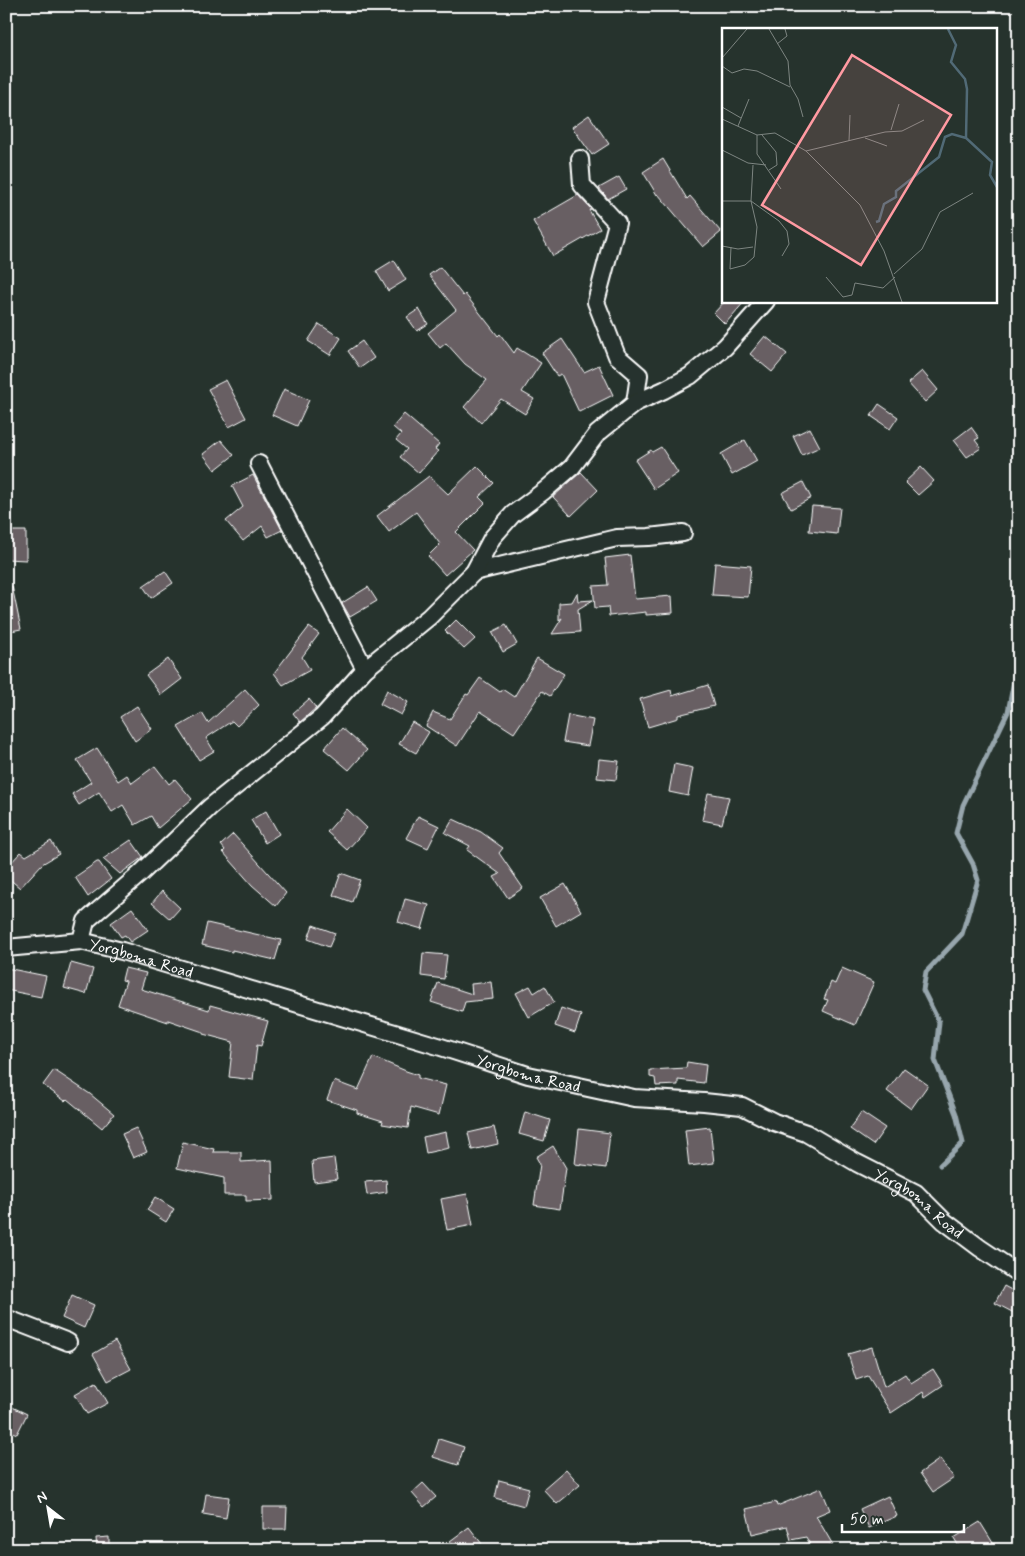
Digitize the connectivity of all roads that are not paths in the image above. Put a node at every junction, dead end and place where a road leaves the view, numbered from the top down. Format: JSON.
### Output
{"nodes":[{"id":1,"x":580,"y":159,"type":"dead end"},
{"id":2,"x":765,"y":302,"type":"edge"},
{"id":3,"x":635,"y":403,"type":"junction"},
{"id":4,"x":259,"y":464,"type":"dead end"},
{"id":5,"x":683,"y":533,"type":"dead end"},
{"id":6,"x":474,"y":572,"type":"junction"},
{"id":7,"x":364,"y":669,"type":"junction"},
{"id":8,"x":81,"y":941,"type":"junction"},
{"id":9,"x":6,"y":948,"type":"edge"},
{"id":10,"x":1019,"y":1274,"type":"edge"},
{"id":11,"x":6,"y":1318,"type":"edge"},
{"id":12,"x":68,"y":1342,"type":"dead end"}],
"edges":[{"from":1,"to":3,"type":"street"},
{"from":2,"to":3,"type":"street"},
{"from":3,"to":6,"type":"street"},
{"from":4,"to":7,"type":"street"},
{"from":5,"to":6,"type":"street"},
{"from":6,"to":7,"type":"street"},
{"from":7,"to":8,"type":"street"},
{"from":8,"to":9,"type":"street","name":"Yorgboma Road"},
{"from":8,"to":10,"type":"street","name":"Yorgboma Road"},
{"from":11,"to":12,"type":"street"}]}
